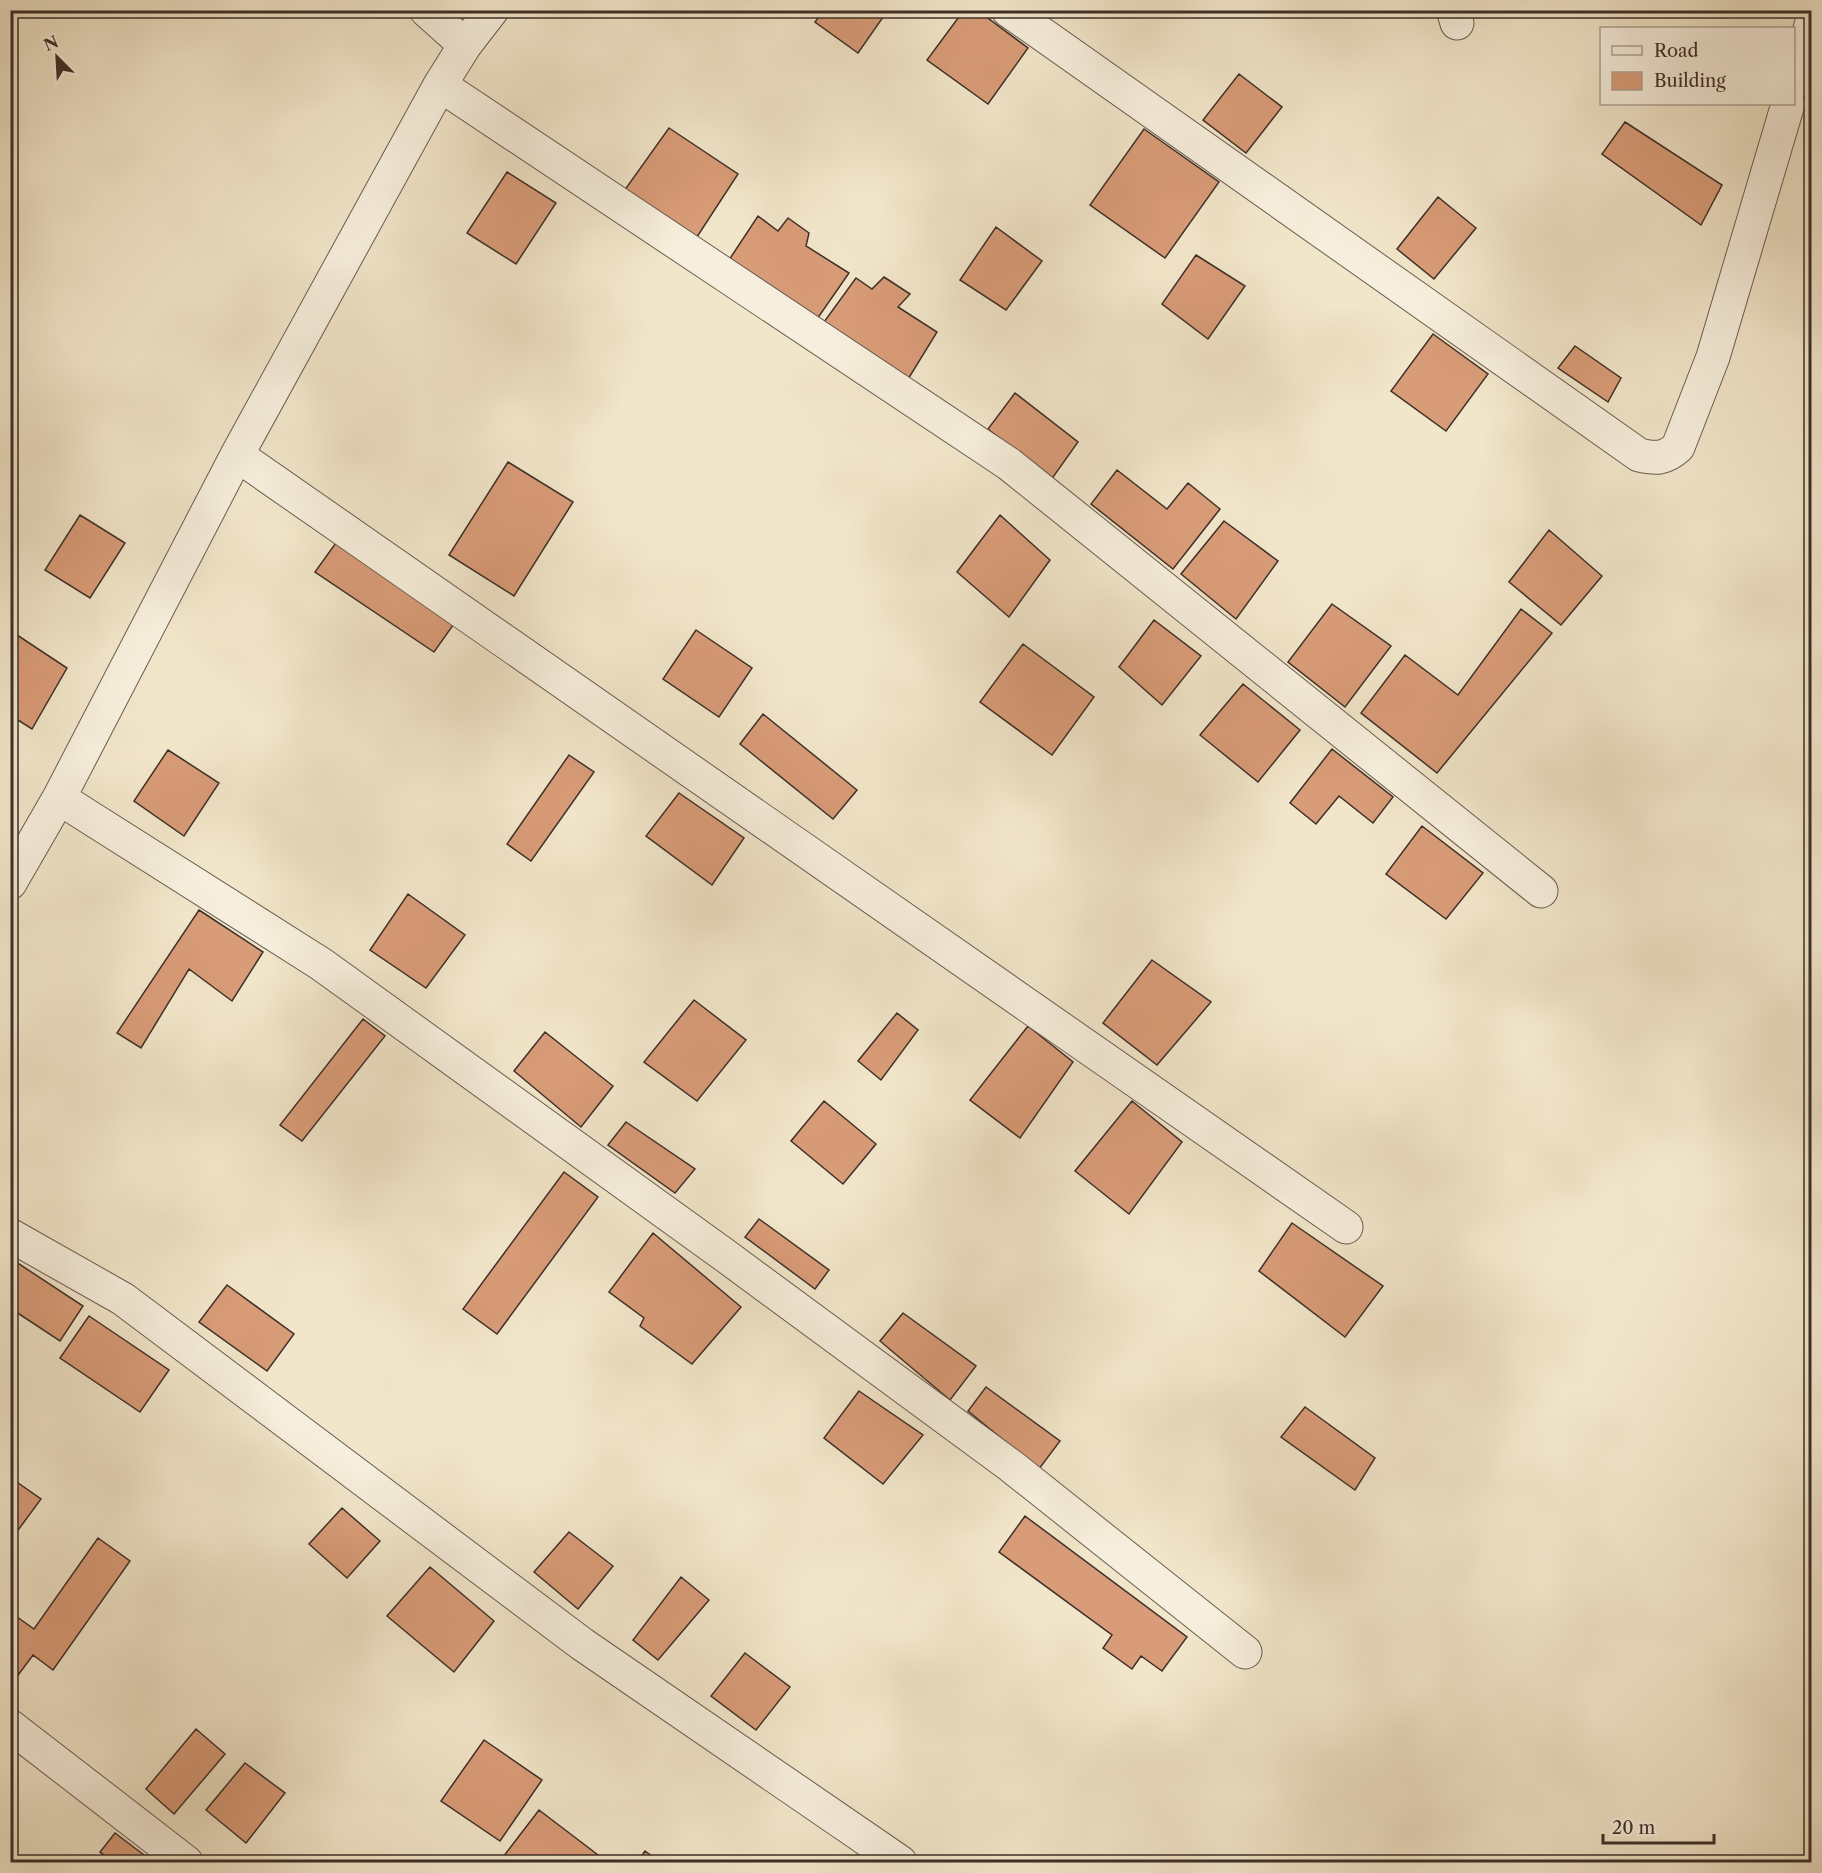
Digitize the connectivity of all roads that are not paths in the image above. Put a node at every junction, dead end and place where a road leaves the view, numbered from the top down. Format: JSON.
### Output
{"nodes":[{"id":1,"x":426,"y":10,"type":"edge"},
{"id":2,"x":492,"y":10,"type":"edge"},
{"id":3,"x":1008,"y":10,"type":"edge"},
{"id":4,"x":1812,"y":22,"type":"edge"},
{"id":5,"x":465,"y":45,"type":"junction"},
{"id":6,"x":1795,"y":80,"type":"edge"},
{"id":7,"x":440,"y":85,"type":"junction"},
{"id":8,"x":1788,"y":105,"type":"edge"},
{"id":9,"x":237,"y":455,"type":"junction"},
{"id":10,"x":59,"y":798,"type":"junction"},
{"id":11,"x":10,"y":883,"type":"edge"},
{"id":12,"x":1541,"y":891,"type":"dead end"},
{"id":13,"x":1346,"y":1227,"type":"dead end"},
{"id":14,"x":10,"y":1235,"type":"edge"},
{"id":15,"x":1245,"y":1652,"type":"dead end"},
{"id":16,"x":10,"y":1726,"type":"edge"},
{"id":17,"x":186,"y":1863,"type":"edge"},
{"id":18,"x":900,"y":1863,"type":"edge"}],
"edges":[{"from":1,"to":5,"type":"street"},
{"from":2,"to":5,"type":"street"},
{"from":3,"to":8,"type":"street"},
{"from":4,"to":6,"type":"street"},
{"from":5,"to":7,"type":"street"},
{"from":7,"to":9,"type":"street"},
{"from":7,"to":12,"type":"street"},
{"from":9,"to":10,"type":"street"},
{"from":9,"to":13,"type":"street"},
{"from":10,"to":11,"type":"street"},
{"from":10,"to":15,"type":"street"},
{"from":14,"to":18,"type":"street"},
{"from":16,"to":17,"type":"street"}]}
